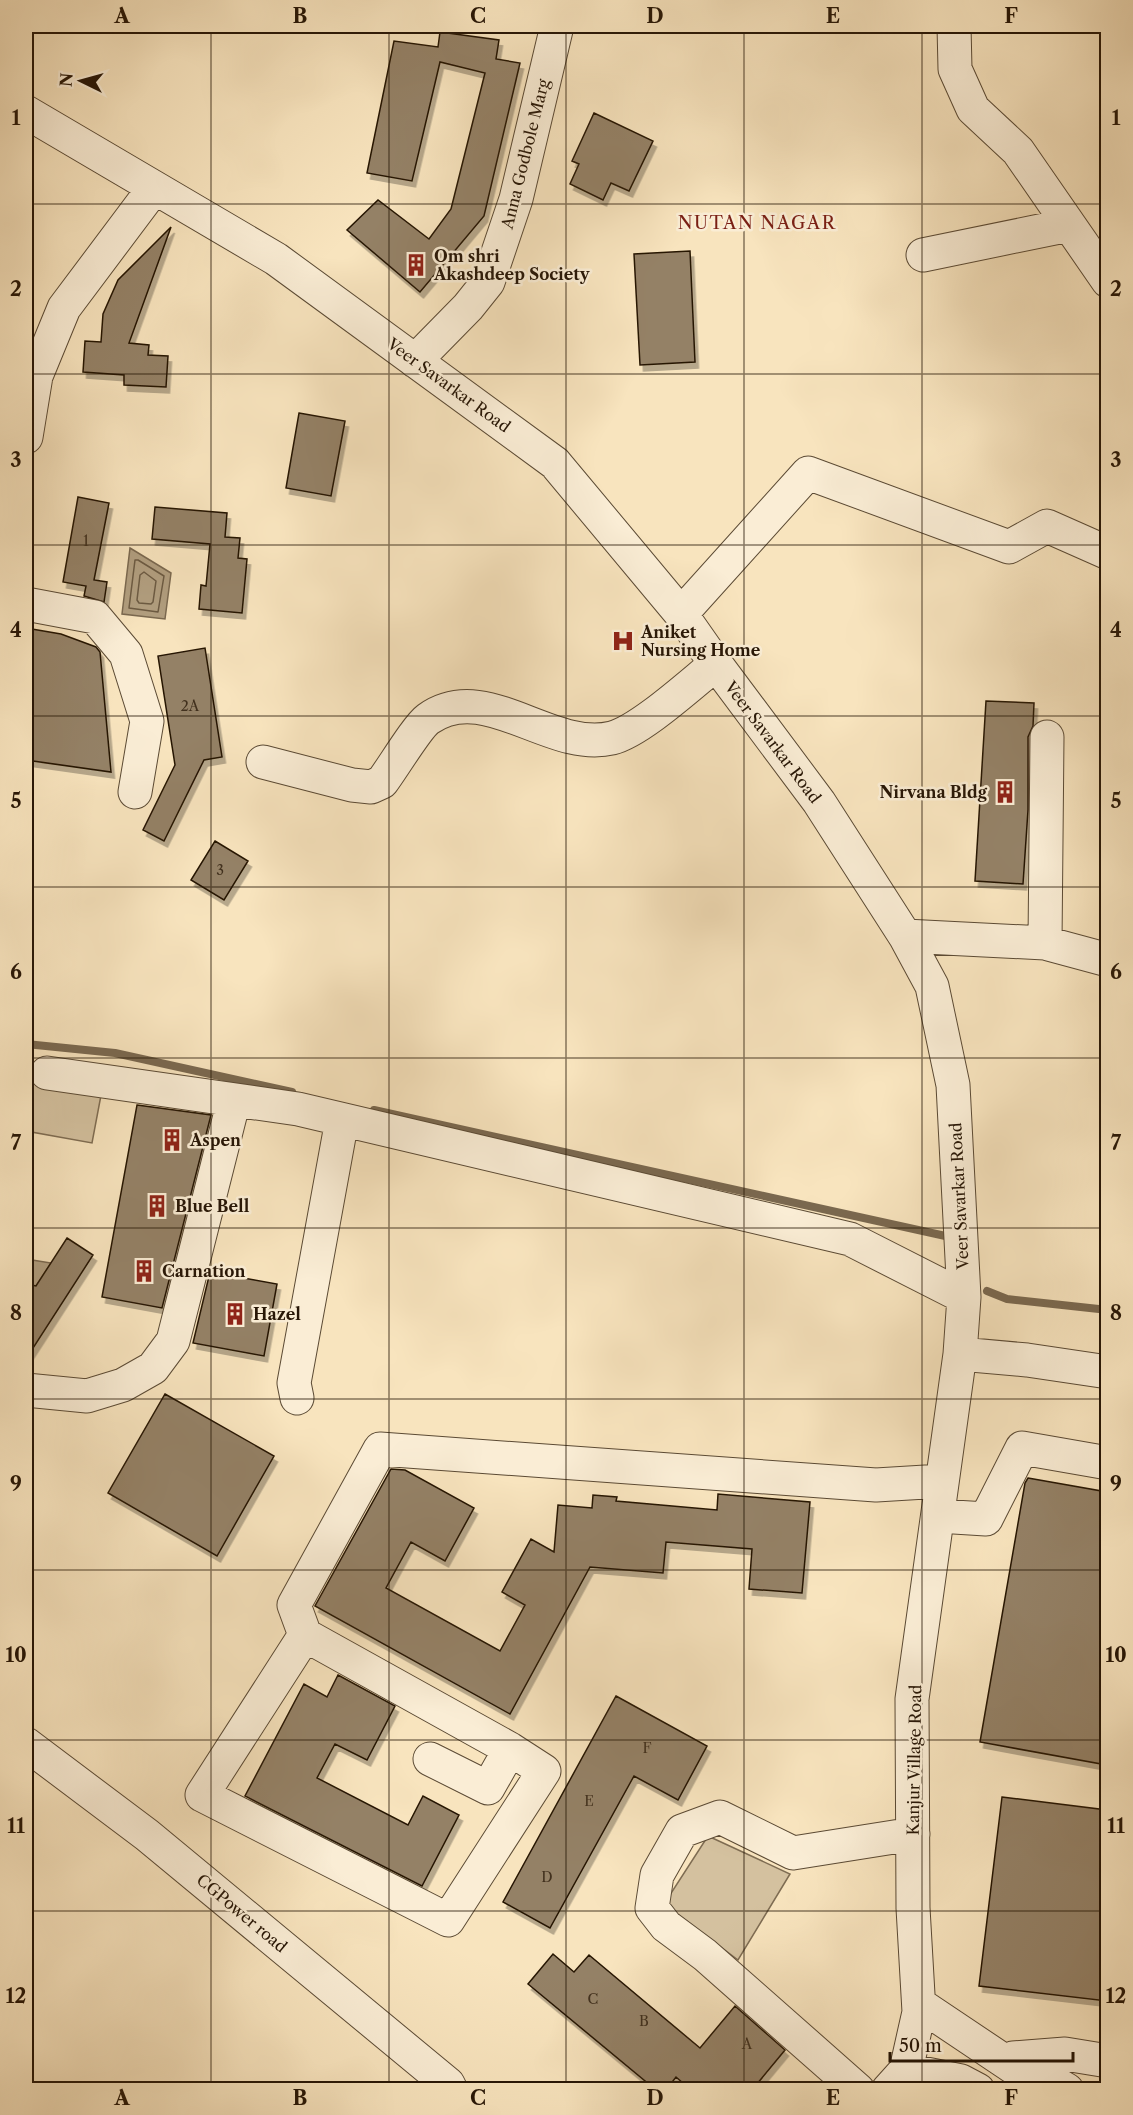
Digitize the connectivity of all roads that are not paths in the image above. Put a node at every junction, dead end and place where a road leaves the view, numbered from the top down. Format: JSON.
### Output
{"nodes":[{"id":1,"x":557,"y":26,"type":"edge"},
{"id":2,"x":954,"y":26,"type":"edge"},
{"id":3,"x":26,"y":112,"type":"edge"},
{"id":4,"x":154,"y":188,"type":"junction"},
{"id":5,"x":1069,"y":225,"type":"junction"},
{"id":6,"x":923,"y":255,"type":"dead end"},
{"id":7,"x":1107,"y":281,"type":"edge"},
{"id":8,"x":415,"y":361,"type":"junction"},
{"id":9,"x":26,"y":437,"type":"edge"},
{"id":10,"x":1107,"y":553,"type":"edge"},
{"id":11,"x":26,"y":604,"type":"edge"},
{"id":12,"x":681,"y":614,"type":"junction"},
{"id":13,"x":716,"y":664,"type":"junction"},
{"id":14,"x":1047,"y":737,"type":"dead end"},
{"id":15,"x":263,"y":762,"type":"dead end"},
{"id":16,"x":135,"y":792,"type":"dead end"},
{"id":17,"x":905,"y":936,"type":"junction"},
{"id":18,"x":1045,"y":943,"type":"junction"},
{"id":19,"x":1107,"y":960,"type":"edge"},
{"id":20,"x":47,"y":1073,"type":"dead end"},
{"id":21,"x":234,"y":1100,"type":"junction"},
{"id":22,"x":342,"y":1120,"type":"junction"},
{"id":23,"x":964,"y":1297,"type":"junction"},
{"id":24,"x":969,"y":1355,"type":"junction"},
{"id":25,"x":1107,"y":1372,"type":"edge"},
{"id":26,"x":26,"y":1390,"type":"edge"},
{"id":27,"x":297,"y":1398,"type":"dead end"},
{"id":28,"x":1107,"y":1463,"type":"edge"},
{"id":29,"x":942,"y":1481,"type":"junction"},
{"id":30,"x":938,"y":1516,"type":"junction"},
{"id":31,"x":305,"y":1635,"type":"junction"},
{"id":32,"x":26,"y":1744,"type":"edge"},
{"id":33,"x":510,"y":1749,"type":"junction"},
{"id":34,"x":430,"y":1759,"type":"dead end"},
{"id":35,"x":913,"y":1834,"type":"junction"},
{"id":36,"x":919,"y":2004,"type":"junction"},
{"id":37,"x":1107,"y":2061,"type":"edge"},
{"id":38,"x":1014,"y":2072,"type":"edge"},
{"id":39,"x":896,"y":2084,"type":"edge"},
{"id":40,"x":451,"y":2090,"type":"edge"},
{"id":41,"x":858,"y":2090,"type":"edge"},
{"id":42,"x":978,"y":2090,"type":"edge"},
{"id":43,"x":1067,"y":2090,"type":"edge"}],
"edges":[{"from":1,"to":8,"type":"street","name":"Anna Godbole Marg"},
{"from":2,"to":5,"type":"street"},
{"from":3,"to":4,"type":"street","name":"Veer Savarkar Road"},
{"from":4,"to":8,"type":"street","name":"Veer Savarkar Road"},
{"from":4,"to":9,"type":"street"},
{"from":5,"to":6,"type":"street"},
{"from":5,"to":7,"type":"street"},
{"from":8,"to":12,"type":"street","name":"Veer Savarkar Road"},
{"from":10,"to":12,"type":"street"},
{"from":11,"to":16,"type":"street"},
{"from":12,"to":13,"type":"street","name":"Veer Savarkar Road"},
{"from":13,"to":15,"type":"street"},
{"from":13,"to":17,"type":"street","name":"Veer Savarkar Road"},
{"from":14,"to":18,"type":"street"},
{"from":17,"to":18,"type":"street"},
{"from":17,"to":23,"type":"street","name":"Veer Savarkar Road"},
{"from":18,"to":19,"type":"street"},
{"from":20,"to":21,"type":"street"},
{"from":21,"to":22,"type":"street"},
{"from":21,"to":26,"type":"street"},
{"from":22,"to":23,"type":"street"},
{"from":22,"to":27,"type":"street"},
{"from":23,"to":24,"type":"street","name":"Veer Savarkar Road"},
{"from":24,"to":25,"type":"street"},
{"from":24,"to":29,"type":"street","name":"Kanjur Village Road"},
{"from":28,"to":30,"type":"street"},
{"from":29,"to":30,"type":"street","name":"Kanjur Village Road"},
{"from":29,"to":31,"type":"street"},
{"from":30,"to":35,"type":"street","name":"Kanjur Village Road"},
{"from":31,"to":33,"type":"street"},
{"from":31,"to":33,"type":"street"},
{"from":32,"to":40,"type":"street","name":"CGPower road"},
{"from":33,"to":34,"type":"street"},
{"from":35,"to":36,"type":"street","name":"Kanjur Village Road"},
{"from":35,"to":41,"type":"street"},
{"from":36,"to":38,"type":"street"},
{"from":36,"to":39,"type":"street","name":"Kanjur Village Road"},
{"from":37,"to":38,"type":"street"},
{"from":38,"to":43,"type":"street"},
{"from":39,"to":42,"type":"street"}]}
